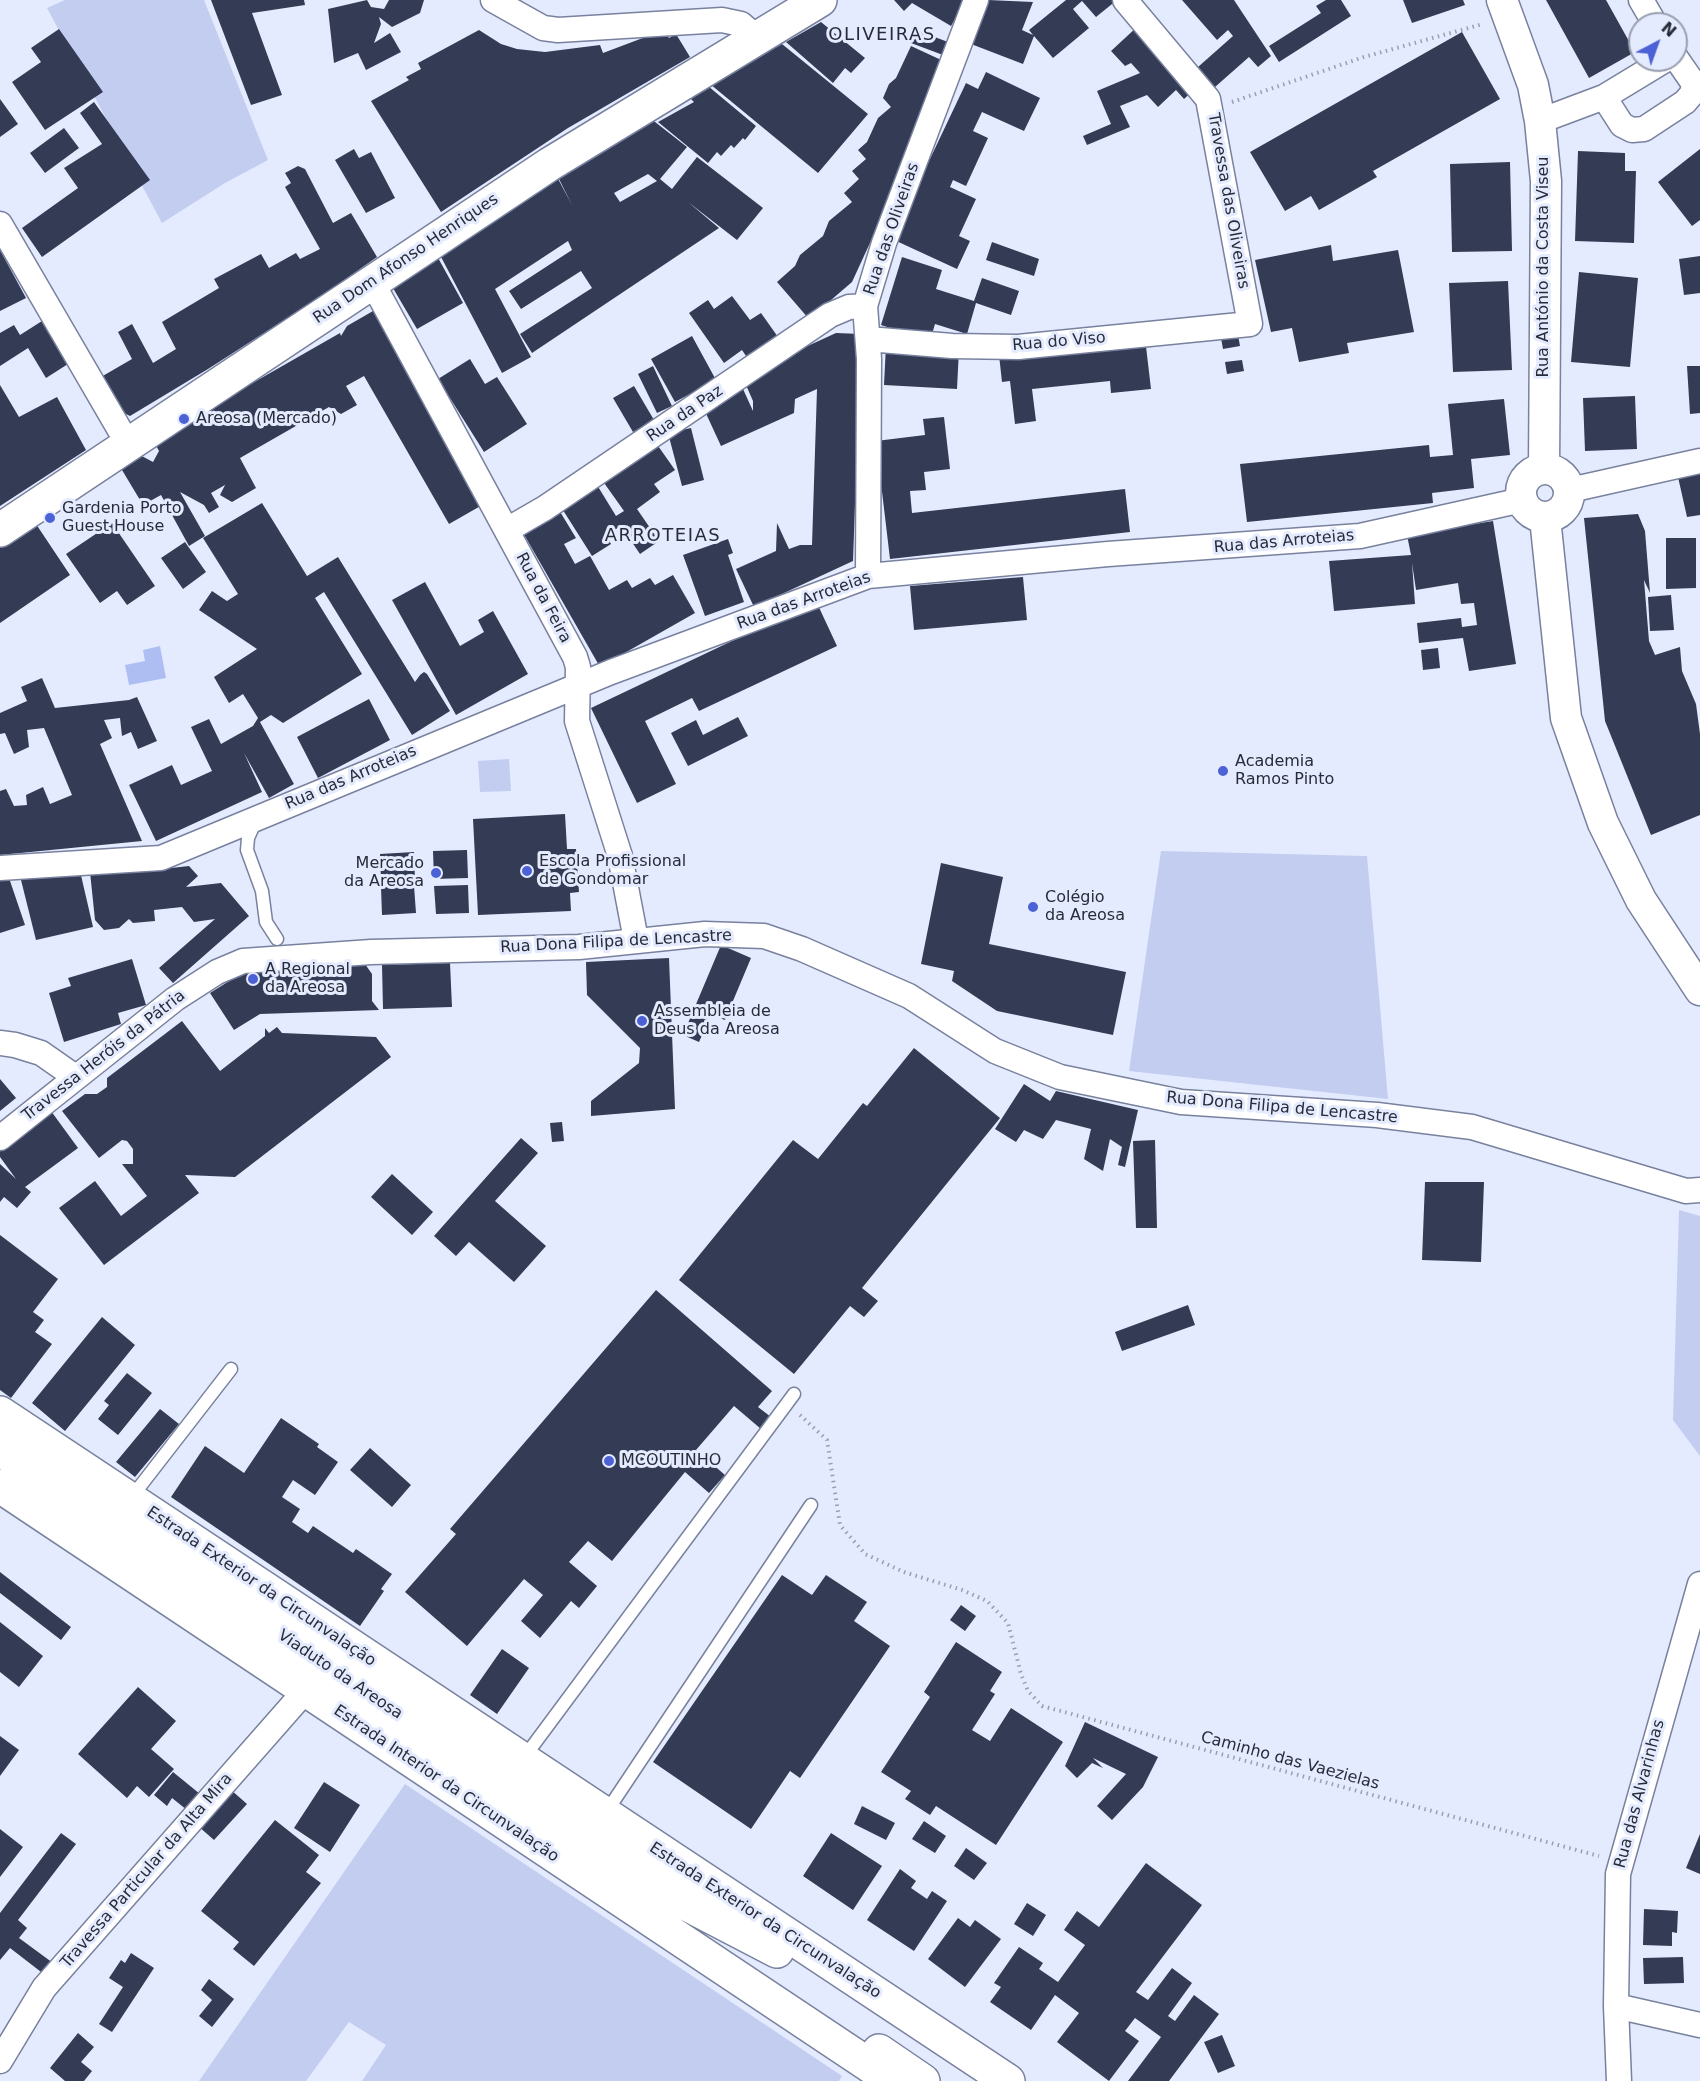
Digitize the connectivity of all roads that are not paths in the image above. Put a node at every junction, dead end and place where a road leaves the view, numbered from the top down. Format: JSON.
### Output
{"nodes":[{"id":1,"x":493,"y":0,"type":"edge"},
{"id":2,"x":820,"y":0,"type":"edge"},
{"id":3,"x":976,"y":0,"type":"edge"},
{"id":4,"x":1125,"y":0,"type":"edge"},
{"id":5,"x":1505,"y":9,"type":"edge"},
{"id":6,"x":757,"y":38,"type":"junction"},
{"id":7,"x":1645,"y":72,"type":"edge"},
{"id":8,"x":1686,"y":72,"type":"edge"},
{"id":9,"x":1604,"y":97,"type":"junction"},
{"id":10,"x":1540,"y":121,"type":"junction"},
{"id":11,"x":0,"y":224,"type":"edge"},
{"id":12,"x":372,"y":282,"type":"junction"},
{"id":13,"x":865,"y":306,"type":"junction"},
{"id":14,"x":1250,"y":324,"type":"joint"},
{"id":15,"x":868,"y":339,"type":"junction"},
{"id":16,"x":128,"y":444,"type":"junction"},
{"id":17,"x":1700,"y":460,"type":"edge"},
{"id":18,"x":1544,"y":469,"type":"junction"},
{"id":19,"x":1570,"y":490,"type":"junction"},
{"id":20,"x":1534,"y":509,"type":"junction"},
{"id":21,"x":0,"y":530,"type":"edge"},
{"id":22,"x":507,"y":530,"type":"junction"},
{"id":23,"x":868,"y":576,"type":"junction"},
{"id":24,"x":579,"y":685,"type":"junction"},
{"id":25,"x":257,"y":818,"type":"junction"},
{"id":26,"x":0,"y":868,"type":"edge"},
{"id":27,"x":277,"y":939,"type":"dead end"},
{"id":28,"x":636,"y":940,"type":"junction"},
{"id":29,"x":243,"y":961,"type":"joint"},
{"id":30,"x":1700,"y":990,"type":"edge"},
{"id":31,"x":0,"y":1044,"type":"edge"},
{"id":32,"x":74,"y":1076,"type":"junction"},
{"id":33,"x":0,"y":1138,"type":"edge"},
{"id":34,"x":1700,"y":1190,"type":"edge"},
{"id":35,"x":231,"y":1369,"type":"dead end"},
{"id":36,"x":794,"y":1394,"type":"road end"},
{"id":37,"x":0,"y":1413,"type":"edge"},
{"id":38,"x":0,"y":1449,"type":"edge"},
{"id":39,"x":0,"y":1486,"type":"edge"},
{"id":40,"x":130,"y":1499,"type":"junction"},
{"id":41,"x":811,"y":1505,"type":"dead end"},
{"id":42,"x":1700,"y":1584,"type":"edge"},
{"id":43,"x":306,"y":1690,"type":"junction"},
{"id":44,"x":522,"y":1760,"type":"junction"},
{"id":45,"x":604,"y":1815,"type":"junction"},
{"id":46,"x":679,"y":1900,"type":"junction"},
{"id":47,"x":1616,"y":2006,"type":"junction"},
{"id":48,"x":1700,"y":2025,"type":"edge"},
{"id":49,"x":0,"y":2061,"type":"edge"},
{"id":50,"x":888,"y":2080,"type":"edge"},
{"id":51,"x":923,"y":2081,"type":"edge"},
{"id":52,"x":980,"y":2081,"type":"edge"},
{"id":53,"x":1008,"y":2081,"type":"edge"},
{"id":54,"x":1619,"y":2081,"type":"edge"}],
"edges":[{"from":1,"to":6,"type":"street"},
{"from":2,"to":6,"type":"main road","name":"Rua Dom Afonso Henriques"},
{"from":3,"to":13,"type":"street","name":"Rua das Oliveiras"},
{"from":4,"to":14,"type":"street","name":"Travessa das Oliveiras"},
{"from":5,"to":10,"type":"street","name":"Rua António da Costa Viseu"},
{"from":6,"to":12,"type":"main road","name":"Rua Dom Afonso Henriques"},
{"from":7,"to":9,"type":"street"},
{"from":8,"to":9,"type":"street"},
{"from":9,"to":10,"type":"street"},
{"from":10,"to":18,"type":"street","name":"Rua António da Costa Viseu"},
{"from":11,"to":16,"type":"street"},
{"from":12,"to":16,"type":"main road","name":"Rua Dom Afonso Henriques"},
{"from":12,"to":22,"type":"street","name":"Rua da Feira"},
{"from":13,"to":15,"type":"street","name":"Rua das Oliveiras"},
{"from":13,"to":22,"type":"street","name":"Rua da Paz"},
{"from":14,"to":15,"type":"street","name":"Rua do Viso"},
{"from":15,"to":23,"type":"street","name":"Rua das Oliveiras"},
{"from":16,"to":21,"type":"main road","name":"Rua Dom Afonso Henriques"},
{"from":17,"to":19,"type":"street"},
{"from":18,"to":19,"type":"street"},
{"from":18,"to":20,"type":"street"},
{"from":19,"to":20,"type":"street"},
{"from":20,"to":23,"type":"street","name":"Rua das Arroteias"},
{"from":20,"to":30,"type":"street"},
{"from":22,"to":24,"type":"street","name":"Rua da Feira"},
{"from":23,"to":24,"type":"street","name":"Rua das Arroteias"},
{"from":24,"to":25,"type":"street","name":"Rua das Arroteias"},
{"from":24,"to":28,"type":"street","name":"Rua da Feira"},
{"from":25,"to":26,"type":"street","name":"Rua das Arroteias"},
{"from":25,"to":27,"type":"lane"},
{"from":28,"to":29,"type":"street","name":"Rua Dona Filipa de Lencastre"},
{"from":28,"to":34,"type":"street","name":"Rua Dona Filipa de Lencastre"},
{"from":29,"to":32,"type":"street","name":"Travessa Heróis da Pátria"},
{"from":31,"to":32,"type":"street"},
{"from":32,"to":33,"type":"street","name":"Travessa Heróis da Pátria"},
{"from":35,"to":40,"type":"lane"},
{"from":36,"to":44,"type":"lane"},
{"from":37,"to":40,"type":"main road","name":"Estrada Exterior da Circunvalação"},
{"from":38,"to":46,"type":"main road","name":"Viaduto da Areosa"},
{"from":39,"to":43,"type":"main road","name":"Estrada Interior da Circunvalação"},
{"from":40,"to":44,"type":"main road","name":"Estrada Exterior da Circunvalação"},
{"from":41,"to":45,"type":"lane"},
{"from":42,"to":47,"type":"street","name":"Rua das Alvarinhas"},
{"from":43,"to":49,"type":"street","name":"Travessa Particular da Alta Mira"},
{"from":43,"to":50,"type":"main road","name":"Estrada Interior da Circunvalação"},
{"from":44,"to":45,"type":"main road","name":"Estrada Exterior da Circunvalação"},
{"from":45,"to":53,"type":"main road","name":"Estrada Exterior da Circunvalação"},
{"from":46,"to":51,"type":"main road"},
{"from":46,"to":52,"type":"main road","name":"Estrada Exterior da Circunvalação"},
{"from":47,"to":48,"type":"street"},
{"from":47,"to":54,"type":"street","name":"Rua das Alvarinhas"}]}
